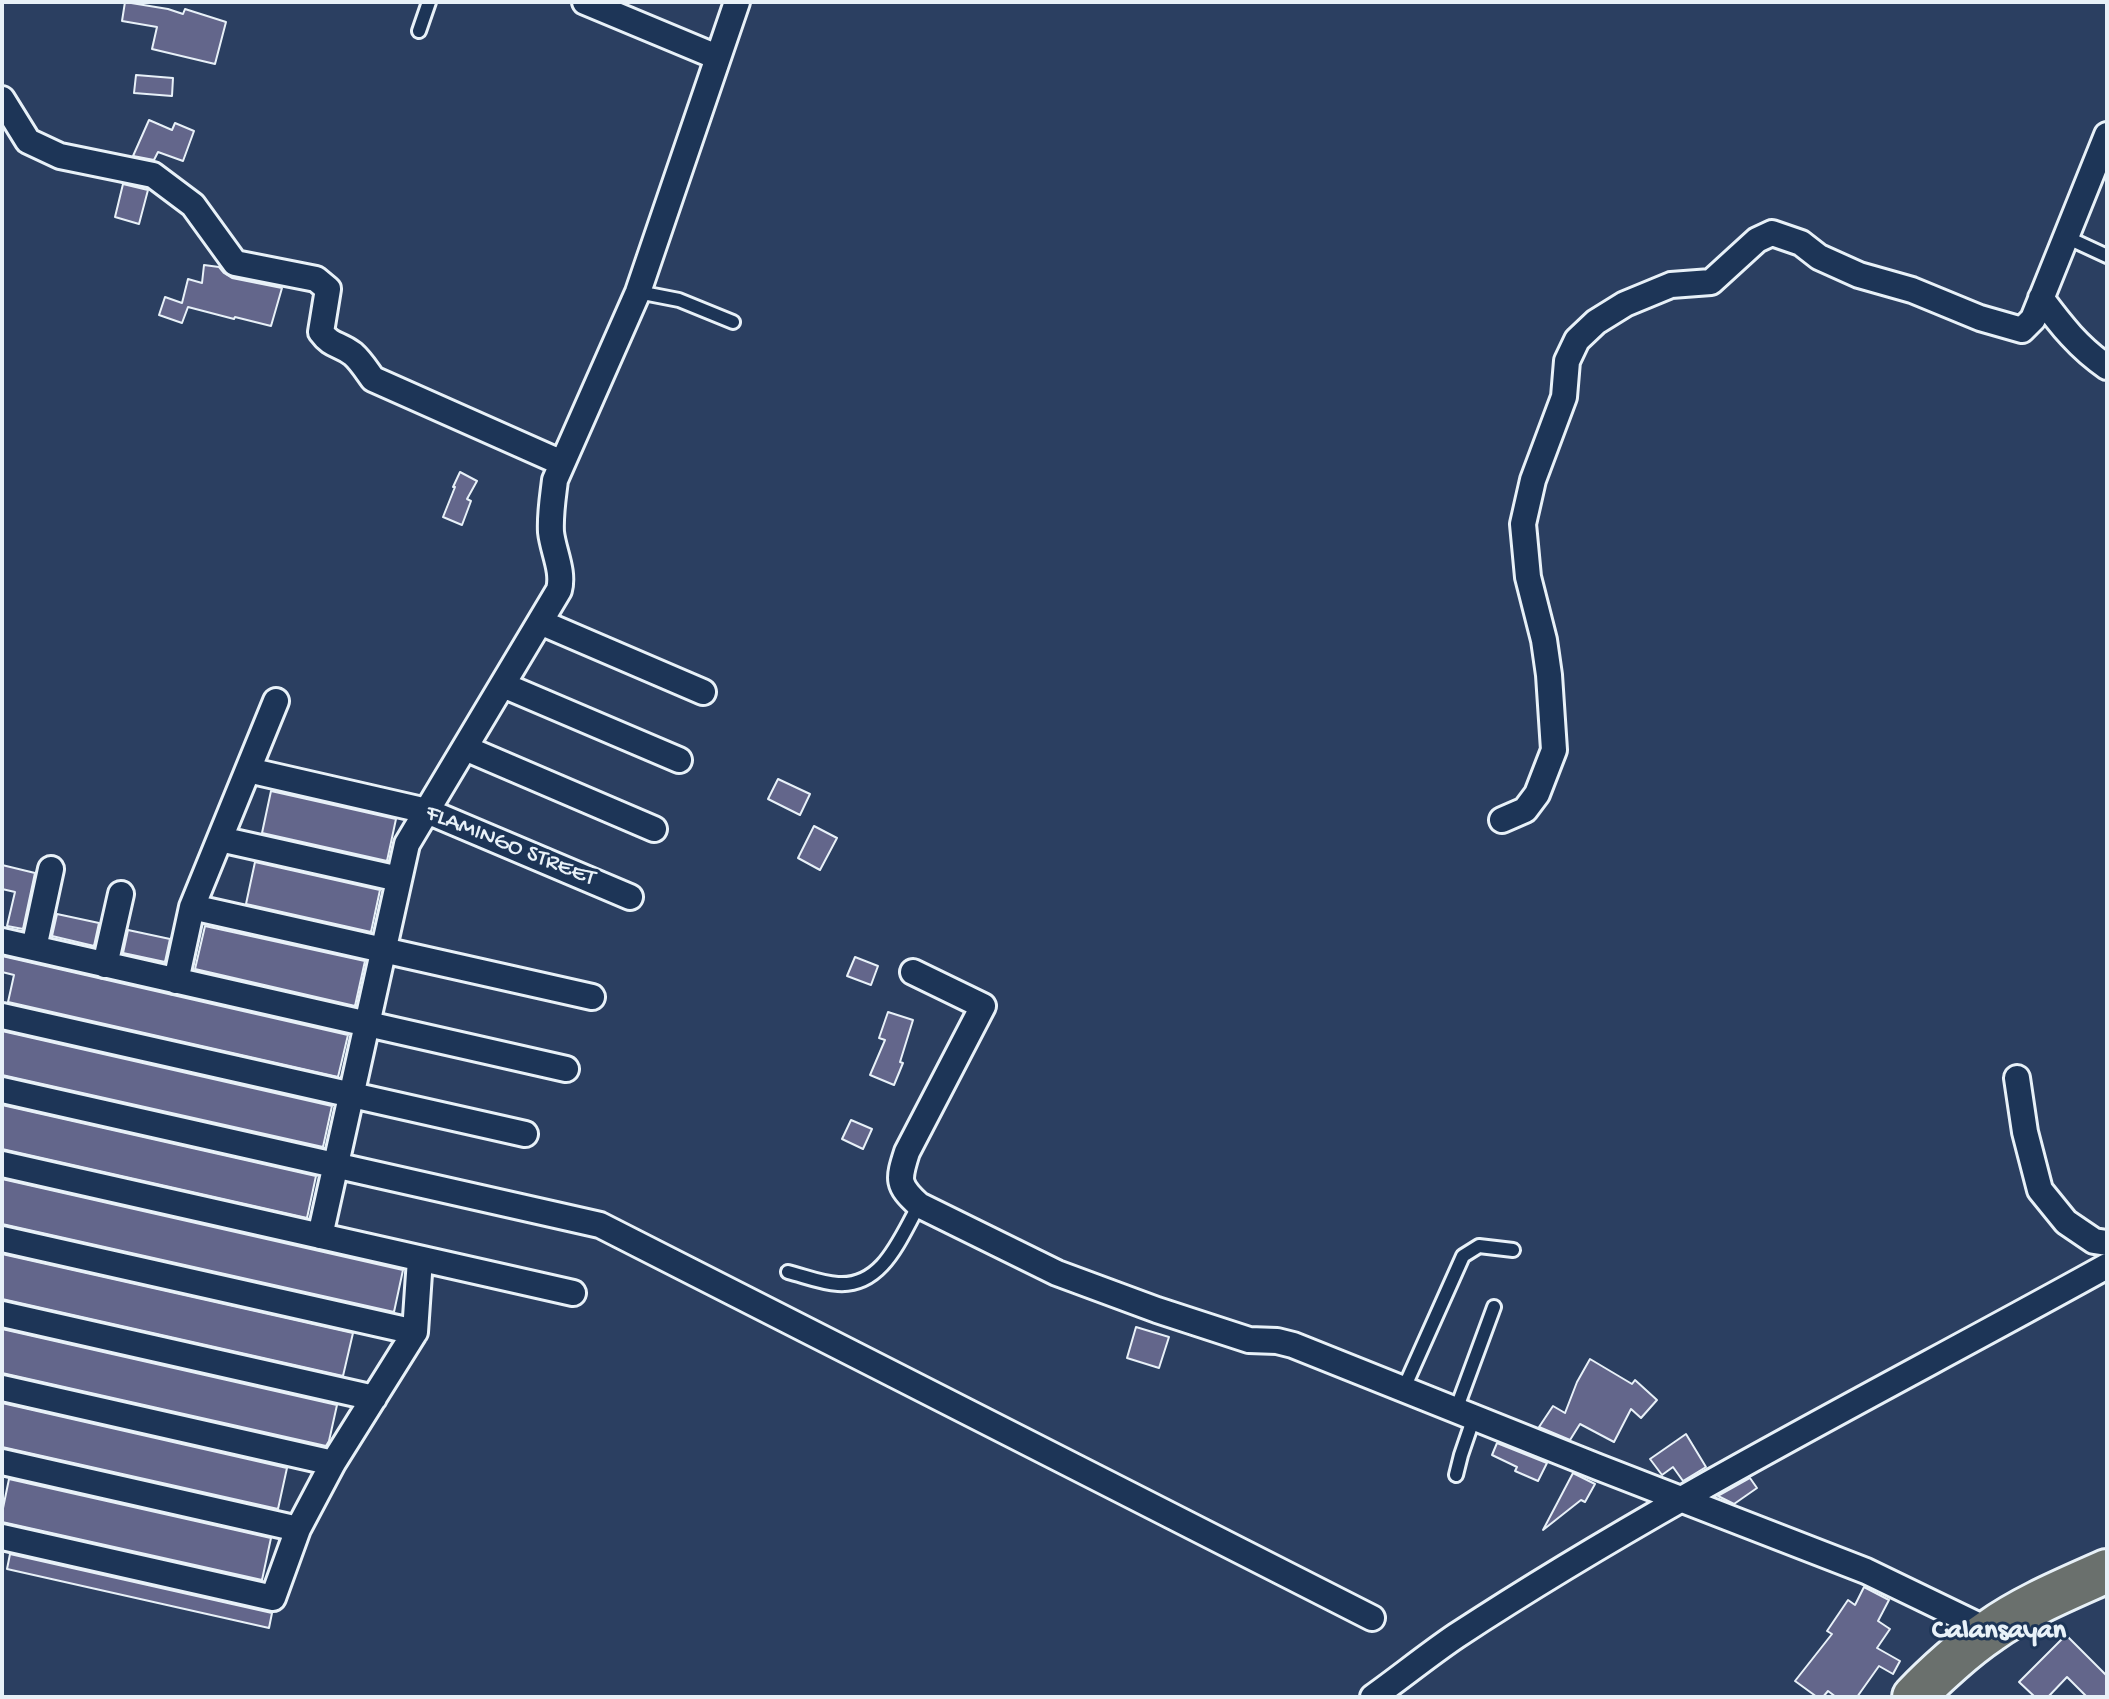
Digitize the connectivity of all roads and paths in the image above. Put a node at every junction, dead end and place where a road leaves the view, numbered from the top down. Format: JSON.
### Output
{"nodes":[{"id":1,"x":429,"y":2,"type":"edge"},
{"id":2,"x":585,"y":2,"type":"edge"},
{"id":3,"x":737,"y":2,"type":"edge"},
{"id":4,"x":419,"y":31,"type":"dead end"},
{"id":5,"x":717,"y":57,"type":"junction"},
{"id":6,"x":2,"y":99,"type":"edge"},
{"id":7,"x":2107,"y":135,"type":"edge"},
{"id":8,"x":2066,"y":237,"type":"junction"},
{"id":9,"x":2107,"y":256,"type":"edge"},
{"id":10,"x":638,"y":292,"type":"junction"},
{"id":11,"x":2041,"y":298,"type":"junction"},
{"id":12,"x":733,"y":322,"type":"dead end"},
{"id":13,"x":2107,"y":367,"type":"edge"},
{"id":14,"x":562,"y":463,"type":"junction"},
{"id":15,"x":540,"y":622,"type":"junction"},
{"id":16,"x":503,"y":685,"type":"junction"},
{"id":17,"x":703,"y":692,"type":"dead end"},
{"id":18,"x":276,"y":701,"type":"dead end"},
{"id":19,"x":465,"y":748,"type":"junction"},
{"id":20,"x":679,"y":760,"type":"dead end"},
{"id":21,"x":248,"y":770,"type":"junction"},
{"id":22,"x":427,"y":811,"type":"junction"},
{"id":23,"x":1502,"y":820,"type":"dead end"},
{"id":24,"x":654,"y":829,"type":"dead end"},
{"id":25,"x":220,"y":839,"type":"junction"},
{"id":26,"x":51,"y":869,"type":"dead end"},
{"id":27,"x":399,"y":879,"type":"junction"},
{"id":28,"x":121,"y":894,"type":"dead end"},
{"id":29,"x":630,"y":897,"type":"dead end"},
{"id":30,"x":192,"y":907,"type":"junction"},
{"id":31,"x":2,"y":941,"type":"edge"},
{"id":32,"x":34,"y":948,"type":"junction"},
{"id":33,"x":384,"y":950,"type":"junction"},
{"id":34,"x":105,"y":965,"type":"junction"},
{"id":35,"x":913,"y":972,"type":"dead end"},
{"id":36,"x":176,"y":981,"type":"junction"},
{"id":37,"x":592,"y":997,"type":"dead end"},
{"id":38,"x":2,"y":1016,"type":"edge"},
{"id":39,"x":367,"y":1024,"type":"junction"},
{"id":40,"x":566,"y":1069,"type":"dead end"},
{"id":41,"x":2017,"y":1078,"type":"dead end"},
{"id":42,"x":2,"y":1090,"type":"edge"},
{"id":43,"x":351,"y":1094,"type":"junction"},
{"id":44,"x":525,"y":1134,"type":"dead end"},
{"id":45,"x":2,"y":1164,"type":"edge"},
{"id":46,"x":335,"y":1165,"type":"junction"},
{"id":47,"x":919,"y":1205,"type":"junction"},
{"id":48,"x":320,"y":1236,"type":"junction"},
{"id":49,"x":2,"y":1239,"type":"edge"},
{"id":50,"x":2107,"y":1243,"type":"edge"},
{"id":51,"x":1513,"y":1250,"type":"dead end"},
{"id":52,"x":420,"y":1259,"type":"junction"},
{"id":53,"x":2107,"y":1266,"type":"edge"},
{"id":54,"x":788,"y":1272,"type":"dead end"},
{"id":55,"x":573,"y":1293,"type":"dead end"},
{"id":56,"x":1494,"y":1307,"type":"dead end"},
{"id":57,"x":2,"y":1314,"type":"edge"},
{"id":58,"x":415,"y":1332,"type":"junction"},
{"id":59,"x":2,"y":1388,"type":"edge"},
{"id":60,"x":1404,"y":1388,"type":"junction"},
{"id":61,"x":374,"y":1398,"type":"junction"},
{"id":62,"x":1465,"y":1413,"type":"junction"},
{"id":63,"x":2,"y":1462,"type":"edge"},
{"id":64,"x":333,"y":1463,"type":"junction"},
{"id":65,"x":1456,"y":1475,"type":"dead end"},
{"id":66,"x":1680,"y":1499,"type":"junction"},
{"id":67,"x":298,"y":1529,"type":"junction"},
{"id":68,"x":2,"y":1537,"type":"edge"},
{"id":69,"x":2107,"y":1571,"type":"edge"},
{"id":70,"x":1372,"y":1618,"type":"dead end"},
{"id":71,"x":1990,"y":1631,"type":"junction"},
{"id":72,"x":1373,"y":1697,"type":"edge"},
{"id":73,"x":1914,"y":1697,"type":"edge"}],
"edges":[{"from":1,"to":4,"type":"lane"},
{"from":2,"to":5,"type":"street"},
{"from":3,"to":5,"type":"street"},
{"from":5,"to":10,"type":"street"},
{"from":6,"to":14,"type":"street"},
{"from":7,"to":8,"type":"street"},
{"from":8,"to":9,"type":"lane"},
{"from":8,"to":11,"type":"street"},
{"from":10,"to":12,"type":"lane"},
{"from":10,"to":14,"type":"street"},
{"from":11,"to":13,"type":"street"},
{"from":11,"to":23,"type":"street"},
{"from":14,"to":15,"type":"street"},
{"from":15,"to":16,"type":"street"},
{"from":15,"to":17,"type":"street"},
{"from":16,"to":19,"type":"street"},
{"from":16,"to":20,"type":"street"},
{"from":18,"to":21,"type":"street"},
{"from":19,"to":22,"type":"street"},
{"from":19,"to":24,"type":"street"},
{"from":21,"to":22,"type":"street","name":"FLAMINGO STREET"},
{"from":21,"to":25,"type":"street"},
{"from":22,"to":27,"type":"street"},
{"from":22,"to":29,"type":"street","name":"FLAMINGO STREET"},
{"from":25,"to":27,"type":"street"},
{"from":25,"to":30,"type":"street"},
{"from":26,"to":32,"type":"street"},
{"from":27,"to":33,"type":"street"},
{"from":28,"to":34,"type":"street"},
{"from":30,"to":33,"type":"street"},
{"from":30,"to":36,"type":"street"},
{"from":31,"to":32,"type":"street"},
{"from":32,"to":34,"type":"street"},
{"from":33,"to":37,"type":"street"},
{"from":33,"to":39,"type":"street"},
{"from":34,"to":36,"type":"street"},
{"from":35,"to":47,"type":"street"},
{"from":36,"to":39,"type":"street"},
{"from":38,"to":43,"type":"street"},
{"from":39,"to":40,"type":"street"},
{"from":39,"to":43,"type":"street"},
{"from":41,"to":50,"type":"street"},
{"from":42,"to":46,"type":"street"},
{"from":43,"to":44,"type":"street"},
{"from":43,"to":46,"type":"street"},
{"from":45,"to":48,"type":"street"},
{"from":46,"to":48,"type":"street"},
{"from":46,"to":70,"type":"street"},
{"from":47,"to":54,"type":"lane"},
{"from":47,"to":60,"type":"street"},
{"from":48,"to":52,"type":"street"},
{"from":49,"to":58,"type":"street"},
{"from":51,"to":60,"type":"lane"},
{"from":52,"to":55,"type":"street"},
{"from":52,"to":58,"type":"street"},
{"from":53,"to":66,"type":"street"},
{"from":56,"to":62,"type":"lane"},
{"from":57,"to":61,"type":"street"},
{"from":58,"to":61,"type":"street"},
{"from":59,"to":64,"type":"street"},
{"from":60,"to":62,"type":"street"},
{"from":61,"to":64,"type":"street"},
{"from":62,"to":65,"type":"lane"},
{"from":62,"to":66,"type":"street"},
{"from":63,"to":67,"type":"street"},
{"from":64,"to":67,"type":"street"},
{"from":66,"to":71,"type":"street"},
{"from":66,"to":72,"type":"street"},
{"from":67,"to":68,"type":"street"},
{"from":69,"to":71,"type":"highway"},
{"from":71,"to":73,"type":"highway"}]}
